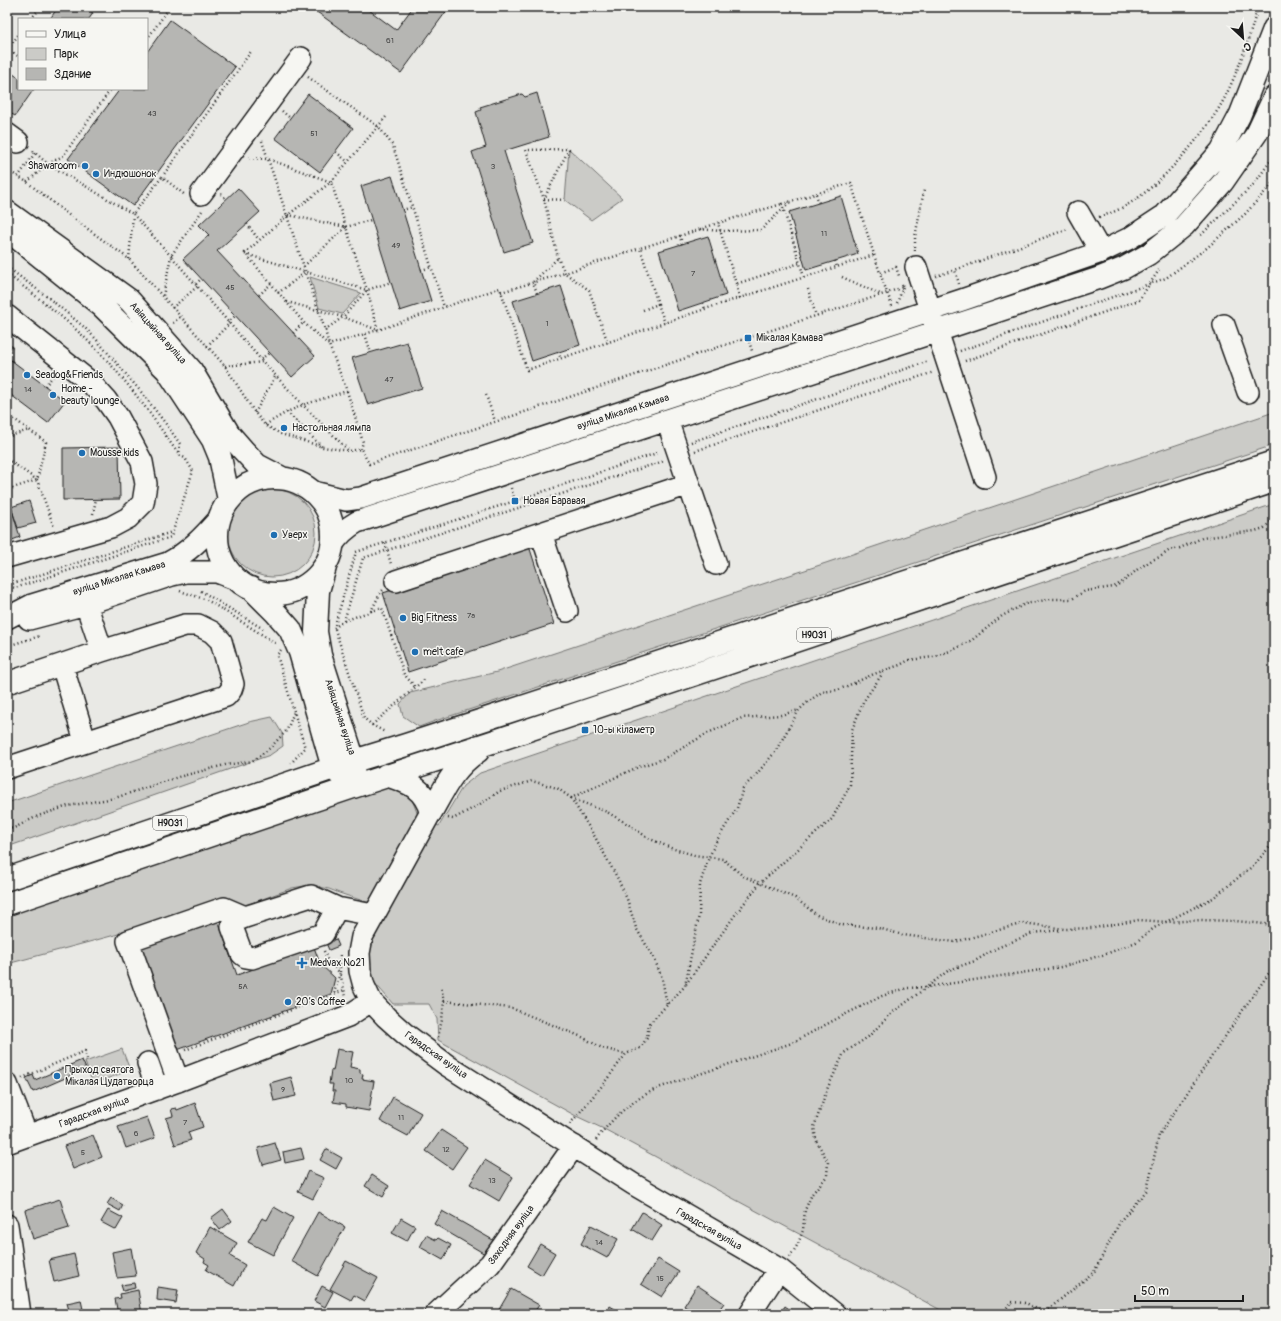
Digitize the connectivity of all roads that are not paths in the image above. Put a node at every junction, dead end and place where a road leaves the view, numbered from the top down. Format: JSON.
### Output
{"nodes":[{"id":1,"x":1274,"y":28,"type":"edge"},
{"id":2,"x":301,"y":58,"type":"dead end"},
{"id":3,"x":1274,"y":97,"type":"edge"},
{"id":4,"x":195,"y":199,"type":"road end"},
{"id":5,"x":7,"y":212,"type":"edge"},
{"id":6,"x":1081,"y":218,"type":"road end"},
{"id":7,"x":7,"y":230,"type":"edge"},
{"id":8,"x":1101,"y":252,"type":"junction"},
{"id":9,"x":916,"y":267,"type":"road end"},
{"id":10,"x":931,"y":310,"type":"junction"},
{"id":11,"x":7,"y":316,"type":"edge"},
{"id":12,"x":1224,"y":325,"type":"dead end"},
{"id":13,"x":937,"y":331,"type":"junction"},
{"id":14,"x":1248,"y":392,"type":"dead end"},
{"id":15,"x":667,"y":420,"type":"junction"},
{"id":16,"x":1274,"y":462,"type":"edge"},
{"id":17,"x":985,"y":477,"type":"dead end"},
{"id":18,"x":282,"y":478,"type":"junction"},
{"id":19,"x":1274,"y":481,"type":"edge"},
{"id":20,"x":689,"y":484,"type":"junction"},
{"id":21,"x":313,"y":492,"type":"junction"},
{"id":22,"x":229,"y":500,"type":"junction"},
{"id":23,"x":219,"y":520,"type":"junction"},
{"id":24,"x":541,"y":533,"type":"junction"},
{"id":25,"x":329,"y":555,"type":"junction"},
{"id":26,"x":7,"y":557,"type":"edge"},
{"id":27,"x":716,"y":564,"type":"dead end"},
{"id":28,"x":396,"y":581,"type":"road end"},
{"id":29,"x":243,"y":584,"type":"junction"},
{"id":30,"x":86,"y":604,"type":"junction"},
{"id":31,"x":560,"y":606,"type":"dead end"},
{"id":32,"x":7,"y":618,"type":"edge"},
{"id":33,"x":7,"y":622,"type":"edge"},
{"id":34,"x":102,"y":651,"type":"junction"},
{"id":35,"x":62,"y":665,"type":"junction"},
{"id":36,"x":7,"y":683,"type":"edge"},
{"id":37,"x":85,"y":742,"type":"junction"},
{"id":38,"x":489,"y":743,"type":"junction"},
{"id":39,"x":354,"y":761,"type":"junction"},
{"id":40,"x":7,"y":768,"type":"edge"},
{"id":41,"x":334,"y":768,"type":"junction"},
{"id":42,"x":386,"y":775,"type":"junction"},
{"id":43,"x":353,"y":787,"type":"junction"},
{"id":44,"x":438,"y":815,"type":"junction"},
{"id":45,"x":7,"y":879,"type":"edge"},
{"id":46,"x":7,"y":904,"type":"edge"},
{"id":47,"x":337,"y":908,"type":"junction"},
{"id":48,"x":373,"y":915,"type":"junction"},
{"id":49,"x":245,"y":917,"type":"junction"},
{"id":50,"x":371,"y":1001,"type":"junction"},
{"id":51,"x":148,"y":1063,"type":"dead end"},
{"id":52,"x":178,"y":1081,"type":"junction"},
{"id":53,"x":7,"y":1084,"type":"edge"},
{"id":54,"x":157,"y":1089,"type":"junction"},
{"id":55,"x":27,"y":1136,"type":"junction"},
{"id":56,"x":7,"y":1143,"type":"edge"},
{"id":57,"x":573,"y":1145,"type":"junction"},
{"id":58,"x":7,"y":1225,"type":"edge"},
{"id":59,"x":784,"y":1273,"type":"junction"},
{"id":60,"x":11,"y":1283,"type":"edge"},
{"id":61,"x":20,"y":1314,"type":"edge"},
{"id":62,"x":436,"y":1314,"type":"edge"},
{"id":63,"x":750,"y":1314,"type":"edge"},
{"id":64,"x":835,"y":1314,"type":"edge"}],
"edges":[{"from":1,"to":8,"type":"street","name":"вуліца Мікалая Камава"},
{"from":2,"to":4,"type":"street"},
{"from":3,"to":13,"type":"street"},
{"from":5,"to":18,"type":"main road","name":"Авіяцыйная вуліца"},
{"from":6,"to":8,"type":"street"},
{"from":7,"to":22,"type":"main road","name":"Авіяцыйная вуліца"},
{"from":8,"to":10,"type":"street","name":"вуліца Мікалая Камава"},
{"from":9,"to":10,"type":"street"},
{"from":10,"to":13,"type":"street"},
{"from":10,"to":21,"type":"street","name":"вуліца Мікалая Камава"},
{"from":11,"to":26,"type":"street"},
{"from":12,"to":14,"type":"street"},
{"from":13,"to":15,"type":"street"},
{"from":13,"to":17,"type":"street"},
{"from":15,"to":20,"type":"street"},
{"from":15,"to":25,"type":"street"},
{"from":16,"to":39,"type":"main road","number":"Н9031"},
{"from":18,"to":21,"type":"main road"},
{"from":18,"to":22,"type":"main road"},
{"from":19,"to":38,"type":"main road","number":"Н9031"},
{"from":20,"to":24,"type":"street"},
{"from":20,"to":27,"type":"street"},
{"from":21,"to":25,"type":"main road"},
{"from":22,"to":23,"type":"main road"},
{"from":23,"to":29,"type":"main road"},
{"from":23,"to":32,"type":"street","name":"вуліца Мікалая Камава"},
{"from":24,"to":28,"type":"street"},
{"from":24,"to":31,"type":"street"},
{"from":25,"to":29,"type":"main road"},
{"from":25,"to":39,"type":"main road","name":"Авіяцыйная вуліца"},
{"from":29,"to":30,"type":"street","name":"вуліца Мікалая Камава"},
{"from":29,"to":41,"type":"main road","name":"Авіяцыйная вуліца"},
{"from":30,"to":33,"type":"street","name":"вуліца Мікалая Камава"},
{"from":30,"to":34,"type":"street"},
{"from":34,"to":35,"type":"street"},
{"from":34,"to":37,"type":"street"},
{"from":35,"to":36,"type":"street"},
{"from":35,"to":37,"type":"street"},
{"from":37,"to":40,"type":"street"},
{"from":38,"to":42,"type":"main road","number":"Н9031"},
{"from":38,"to":44,"type":"main road"},
{"from":39,"to":41,"type":"main road","number":"Н9031"},
{"from":39,"to":43,"type":"main road","name":"Авіяцыйная вуліца"},
{"from":41,"to":43,"type":"main road","name":"Авіяцыйная вуліца"},
{"from":41,"to":45,"type":"main road","number":"Н9031"},
{"from":42,"to":43,"type":"main road","number":"Н9031"},
{"from":42,"to":44,"type":"main road"},
{"from":43,"to":46,"type":"main road","number":"Н9031"},
{"from":44,"to":48,"type":"street"},
{"from":47,"to":48,"type":"street"},
{"from":47,"to":49,"type":"street"},
{"from":47,"to":49,"type":"street"},
{"from":48,"to":50,"type":"street"},
{"from":49,"to":52,"type":"street"},
{"from":50,"to":52,"type":"street","name":"Гарадская вуліца"},
{"from":50,"to":57,"type":"street","name":"Гарадская вуліца"},
{"from":51,"to":54,"type":"street"},
{"from":52,"to":54,"type":"street","name":"Гарадская вуліца"},
{"from":53,"to":55,"type":"street"},
{"from":54,"to":55,"type":"street","name":"Гарадская вуліца"},
{"from":55,"to":56,"type":"street","name":"Гарадская вуліца"},
{"from":57,"to":59,"type":"street","name":"Гарадская вуліца"},
{"from":57,"to":62,"type":"street","name":"Заходняя вуліца"},
{"from":58,"to":60,"type":"street"},
{"from":59,"to":63,"type":"street"},
{"from":59,"to":64,"type":"street","name":"Гарадская вуліца"},
{"from":60,"to":61,"type":"street"}]}
